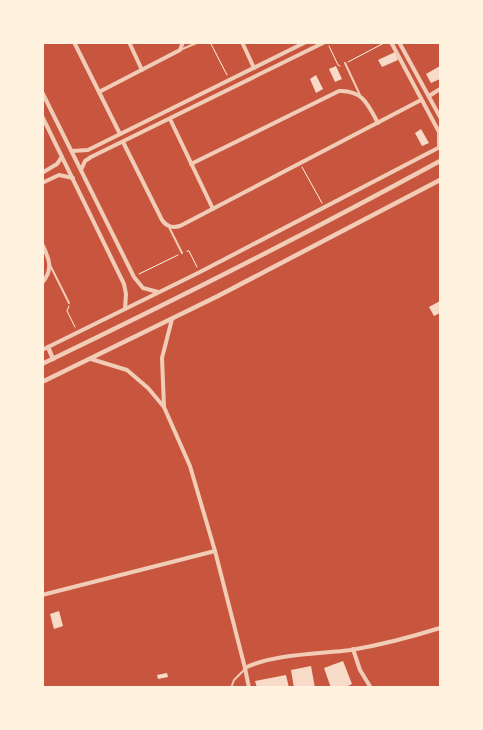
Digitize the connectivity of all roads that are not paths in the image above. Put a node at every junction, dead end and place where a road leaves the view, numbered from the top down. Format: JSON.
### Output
{"nodes":[{"id":1,"x":74,"y":42,"type":"edge"},
{"id":2,"x":129,"y":42,"type":"edge"},
{"id":3,"x":183,"y":42,"type":"edge"},
{"id":4,"x":199,"y":42,"type":"edge"},
{"id":5,"x":242,"y":42,"type":"edge"},
{"id":6,"x":306,"y":42,"type":"edge"},
{"id":7,"x":326,"y":42,"type":"edge"},
{"id":8,"x":391,"y":42,"type":"edge"},
{"id":9,"x":399,"y":42,"type":"edge"},
{"id":10,"x":298,"y":44,"type":"edge"},
{"id":11,"x":180,"y":50,"type":"junction"},
{"id":12,"x":345,"y":63,"type":"road end"},
{"id":13,"x":254,"y":68,"type":"junction"},
{"id":14,"x":142,"y":70,"type":"junction"},
{"id":15,"x":440,"y":89,"type":"edge"},
{"id":16,"x":42,"y":92,"type":"edge"},
{"id":17,"x":99,"y":92,"type":"junction"},
{"id":18,"x":428,"y":96,"type":"junction"},
{"id":19,"x":362,"y":97,"type":"junction"},
{"id":20,"x":422,"y":100,"type":"junction"},
{"id":21,"x":42,"y":116,"type":"edge"},
{"id":22,"x":440,"y":117,"type":"edge"},
{"id":23,"x":170,"y":119,"type":"junction"},
{"id":24,"x":378,"y":123,"type":"junction"},
{"id":25,"x":438,"y":126,"type":"edge"},
{"id":26,"x":120,"y":134,"type":"junction"},
{"id":27,"x":123,"y":142,"type":"junction"},
{"id":28,"x":440,"y":148,"type":"edge"},
{"id":29,"x":88,"y":150,"type":"junction"},
{"id":30,"x":72,"y":151,"type":"junction"},
{"id":31,"x":62,"y":157,"type":"junction"},
{"id":32,"x":91,"y":157,"type":"junction"},
{"id":33,"x":440,"y":161,"type":"edge"},
{"id":34,"x":191,"y":164,"type":"junction"},
{"id":35,"x":81,"y":170,"type":"junction"},
{"id":36,"x":42,"y":173,"type":"edge"},
{"id":37,"x":73,"y":178,"type":"junction"},
{"id":38,"x":440,"y":180,"type":"edge"},
{"id":39,"x":42,"y":183,"type":"edge"},
{"id":40,"x":213,"y":209,"type":"junction"},
{"id":41,"x":169,"y":227,"type":"junction"},
{"id":42,"x":43,"y":244,"type":"edge"},
{"id":43,"x":182,"y":253,"type":"road end"},
{"id":44,"x":50,"y":265,"type":"junction"},
{"id":45,"x":42,"y":283,"type":"edge"},
{"id":46,"x":160,"y":292,"type":"junction"},
{"id":47,"x":69,"y":303,"type":"road end"},
{"id":48,"x":125,"y":310,"type":"junction"},
{"id":49,"x":172,"y":319,"type":"junction"},
{"id":50,"x":48,"y":347,"type":"junction"},
{"id":51,"x":42,"y":350,"type":"edge"},
{"id":52,"x":53,"y":359,"type":"junction"},
{"id":53,"x":91,"y":359,"type":"junction"},
{"id":54,"x":42,"y":364,"type":"edge"},
{"id":55,"x":42,"y":382,"type":"edge"},
{"id":56,"x":164,"y":407,"type":"junction"},
{"id":57,"x":215,"y":551,"type":"junction"},
{"id":58,"x":42,"y":595,"type":"edge"},
{"id":59,"x":440,"y":628,"type":"edge"},
{"id":60,"x":353,"y":649,"type":"junction"},
{"id":61,"x":245,"y":668,"type":"junction"},
{"id":62,"x":231,"y":688,"type":"edge"},
{"id":63,"x":249,"y":688,"type":"edge"},
{"id":64,"x":371,"y":688,"type":"edge"}],
"edges":[{"from":1,"to":17,"type":"street"},
{"from":2,"to":14,"type":"street"},
{"from":3,"to":11,"type":"street"},
{"from":4,"to":11,"type":"lane"},
{"from":5,"to":13,"type":"street"},
{"from":6,"to":10,"type":"street"},
{"from":7,"to":23,"type":"street"},
{"from":8,"to":20,"type":"street"},
{"from":9,"to":18,"type":"street"},
{"from":10,"to":13,"type":"street"},
{"from":11,"to":14,"type":"street"},
{"from":12,"to":19,"type":"lane"},
{"from":13,"to":26,"type":"street"},
{"from":14,"to":17,"type":"street"},
{"from":15,"to":18,"type":"street"},
{"from":16,"to":30,"type":"street"},
{"from":17,"to":26,"type":"street"},
{"from":18,"to":22,"type":"street"},
{"from":19,"to":24,"type":"street"},
{"from":19,"to":34,"type":"street"},
{"from":20,"to":24,"type":"street"},
{"from":20,"to":25,"type":"street"},
{"from":21,"to":31,"type":"street"},
{"from":23,"to":27,"type":"street"},
{"from":23,"to":34,"type":"street"},
{"from":24,"to":40,"type":"street"},
{"from":25,"to":28,"type":"street"},
{"from":26,"to":29,"type":"street"},
{"from":27,"to":32,"type":"street"},
{"from":27,"to":41,"type":"street"},
{"from":28,"to":46,"type":"street"},
{"from":29,"to":30,"type":"street"},
{"from":29,"to":32,"type":"street"},
{"from":30,"to":35,"type":"street"},
{"from":31,"to":36,"type":"street"},
{"from":31,"to":37,"type":"street"},
{"from":32,"to":35,"type":"street"},
{"from":33,"to":52,"type":"street"},
{"from":34,"to":40,"type":"street"},
{"from":35,"to":46,"type":"street"},
{"from":37,"to":39,"type":"street"},
{"from":37,"to":48,"type":"street"},
{"from":38,"to":49,"type":"street"},
{"from":40,"to":41,"type":"street"},
{"from":41,"to":43,"type":"lane"},
{"from":42,"to":44,"type":"street"},
{"from":44,"to":45,"type":"street"},
{"from":44,"to":47,"type":"lane"},
{"from":46,"to":48,"type":"street"},
{"from":48,"to":50,"type":"street"},
{"from":49,"to":53,"type":"street"},
{"from":49,"to":56,"type":"street"},
{"from":50,"to":51,"type":"street"},
{"from":50,"to":52,"type":"street"},
{"from":52,"to":54,"type":"street"},
{"from":53,"to":55,"type":"street"},
{"from":53,"to":56,"type":"street"},
{"from":56,"to":57,"type":"street"},
{"from":57,"to":58,"type":"street"},
{"from":57,"to":61,"type":"street"},
{"from":59,"to":60,"type":"street"},
{"from":60,"to":61,"type":"street"},
{"from":60,"to":64,"type":"street"},
{"from":61,"to":62,"type":"lane"},
{"from":61,"to":63,"type":"street"}]}
